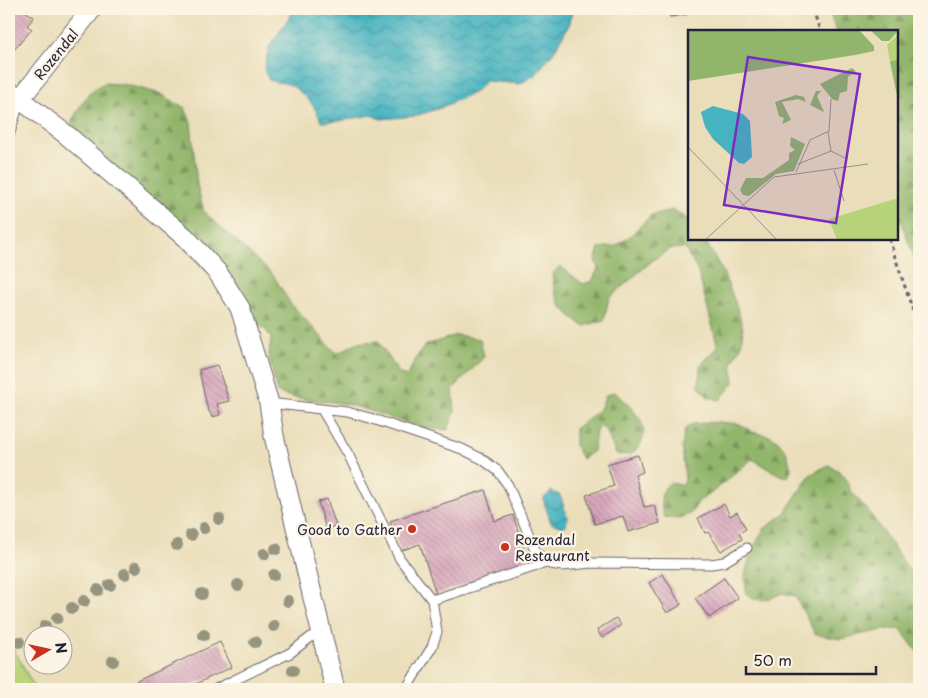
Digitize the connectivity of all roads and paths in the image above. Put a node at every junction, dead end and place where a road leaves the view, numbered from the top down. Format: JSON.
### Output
{"nodes":[{"id":1,"x":92,"y":9,"type":"edge"},
{"id":2,"x":813,"y":9,"type":"edge"},
{"id":3,"x":820,"y":30,"type":"edge"},
{"id":4,"x":14,"y":95,"type":"edge"},
{"id":5,"x":9,"y":136,"type":"edge"},
{"id":6,"x":890,"y":240,"type":"edge"},
{"id":7,"x":919,"y":328,"type":"edge"},
{"id":8,"x":269,"y":403,"type":"junction"},
{"id":9,"x":322,"y":410,"type":"junction"},
{"id":10,"x":747,"y":548,"type":"dead end"},
{"id":11,"x":546,"y":562,"type":"junction"},
{"id":12,"x":432,"y":600,"type":"junction"},
{"id":13,"x":319,"y":631,"type":"junction"},
{"id":14,"x":216,"y":689,"type":"edge"},
{"id":15,"x":335,"y":689,"type":"edge"},
{"id":16,"x":406,"y":689,"type":"edge"}],
"edges":[{"from":1,"to":4,"type":"street","name":"Rozendal"},
{"from":2,"to":3,"type":"path"},
{"from":4,"to":5,"type":"lane"},
{"from":4,"to":8,"type":"street"},
{"from":6,"to":7,"type":"path"},
{"from":8,"to":9,"type":"lane"},
{"from":8,"to":13,"type":"street"},
{"from":9,"to":11,"type":"lane"},
{"from":9,"to":12,"type":"lane"},
{"from":10,"to":11,"type":"lane"},
{"from":11,"to":12,"type":"lane"},
{"from":12,"to":16,"type":"lane"},
{"from":13,"to":14,"type":"lane"},
{"from":13,"to":15,"type":"street"}]}
